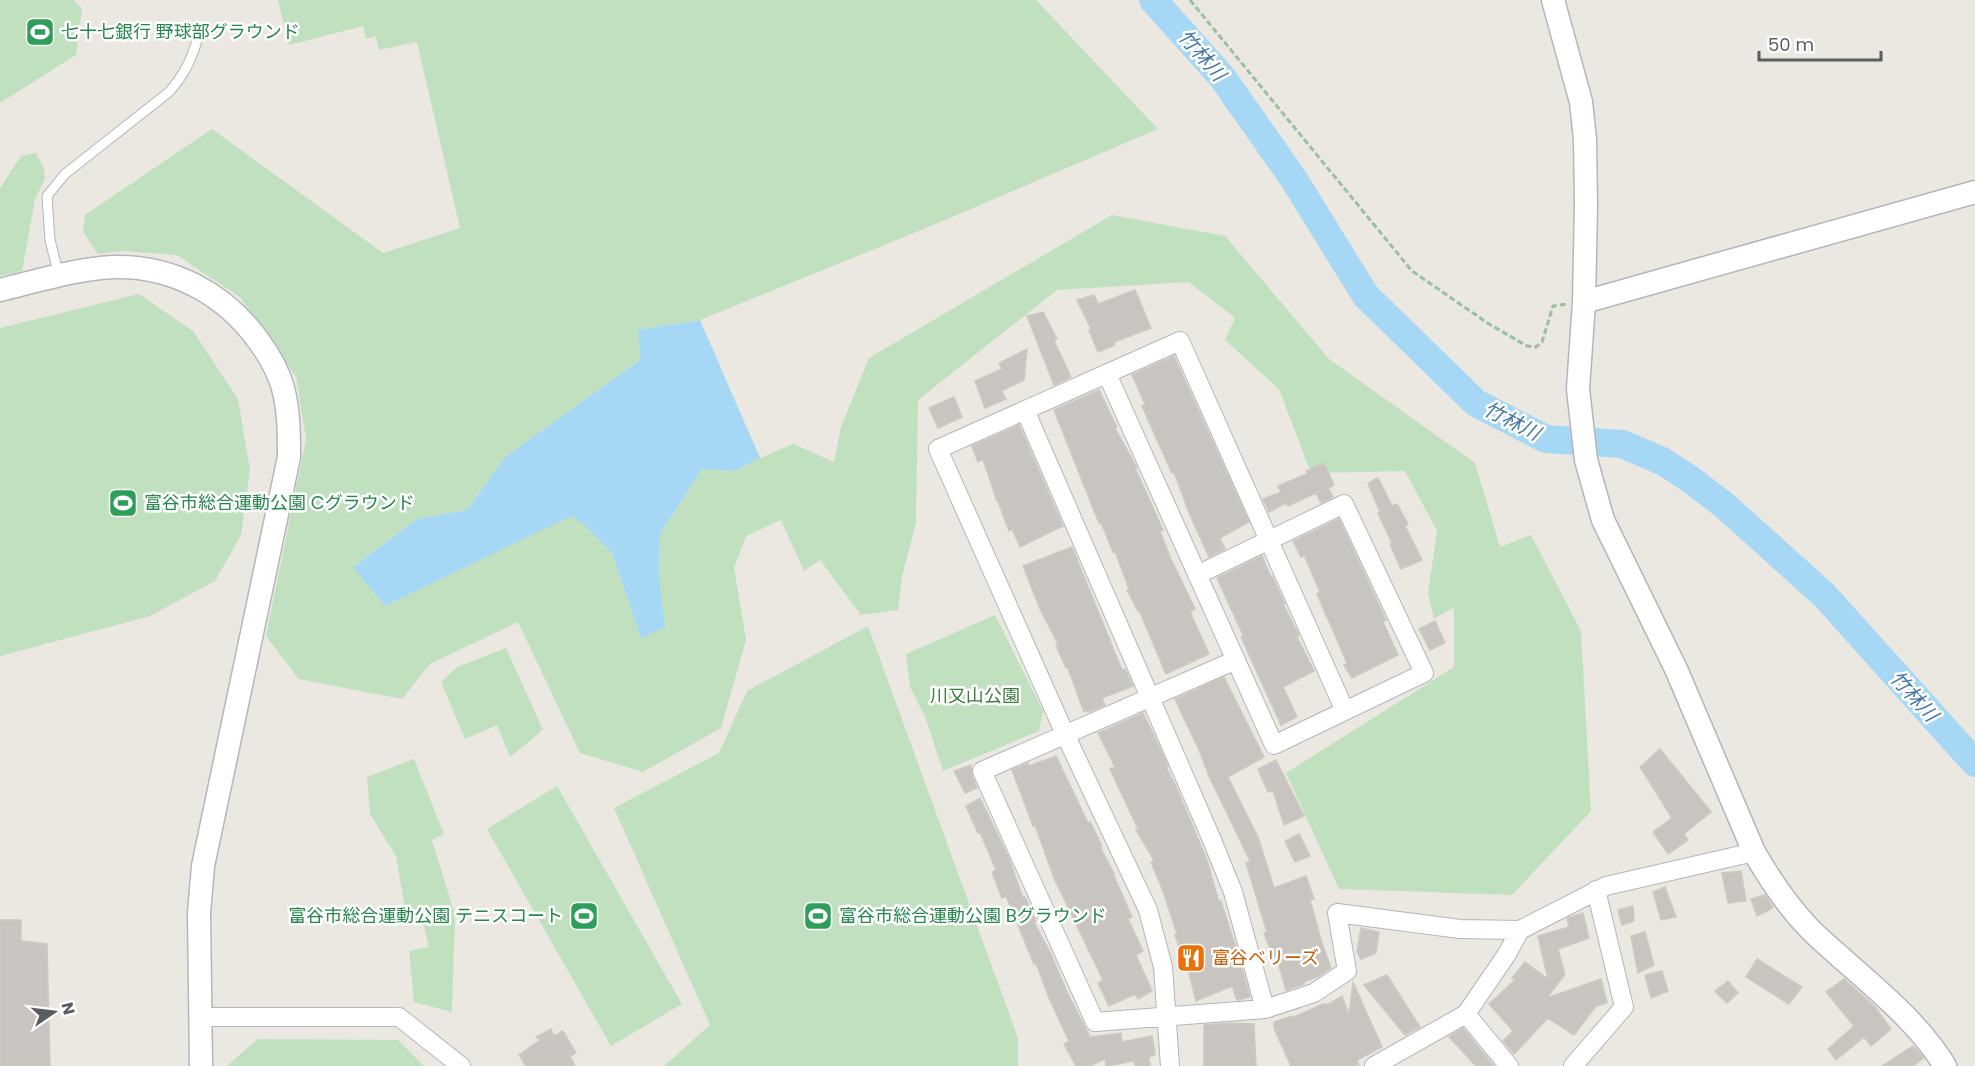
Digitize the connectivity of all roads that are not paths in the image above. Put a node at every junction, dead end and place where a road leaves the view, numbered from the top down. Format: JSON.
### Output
{"nodes":[{"id":1,"x":1553,"y":0,"type":"edge"},
{"id":2,"x":198,"y":37,"type":"dead end"},
{"id":3,"x":1975,"y":192,"type":"edge"},
{"id":4,"x":58,"y":276,"type":"junction"},
{"id":5,"x":0,"y":290,"type":"edge"},
{"id":6,"x":1584,"y":302,"type":"junction"},
{"id":7,"x":1107,"y":374,"type":"junction"},
{"id":8,"x":1025,"y":410,"type":"junction"},
{"id":9,"x":1269,"y":540,"type":"junction"},
{"id":10,"x":1197,"y":575,"type":"junction"},
{"id":11,"x":1236,"y":660,"type":"junction"},
{"id":12,"x":1150,"y":698,"type":"junction"},
{"id":13,"x":1345,"y":711,"type":"junction"},
{"id":14,"x":1065,"y":734,"type":"junction"},
{"id":15,"x":1754,"y":852,"type":"junction"},
{"id":16,"x":1596,"y":890,"type":"junction"},
{"id":17,"x":1520,"y":930,"type":"junction"},
{"id":18,"x":1265,"y":1009,"type":"junction"},
{"id":19,"x":1466,"y":1014,"type":"junction"},
{"id":20,"x":201,"y":1017,"type":"junction"},
{"id":21,"x":1166,"y":1017,"type":"junction"},
{"id":22,"x":201,"y":1066,"type":"edge"},
{"id":23,"x":461,"y":1066,"type":"edge"},
{"id":24,"x":1170,"y":1066,"type":"edge"},
{"id":25,"x":1374,"y":1066,"type":"edge"},
{"id":26,"x":1509,"y":1066,"type":"edge"},
{"id":27,"x":1573,"y":1066,"type":"edge"},
{"id":28,"x":1945,"y":1066,"type":"edge"}],
"edges":[{"from":1,"to":6,"type":"street"},
{"from":2,"to":4,"type":"lane"},
{"from":3,"to":6,"type":"street"},
{"from":4,"to":5,"type":"street"},
{"from":4,"to":20,"type":"street"},
{"from":6,"to":15,"type":"street"},
{"from":7,"to":8,"type":"street"},
{"from":7,"to":9,"type":"street"},
{"from":7,"to":10,"type":"street"},
{"from":8,"to":12,"type":"street"},
{"from":8,"to":14,"type":"street"},
{"from":9,"to":10,"type":"street"},
{"from":9,"to":13,"type":"street"},
{"from":9,"to":13,"type":"street"},
{"from":10,"to":11,"type":"street"},
{"from":11,"to":12,"type":"street"},
{"from":11,"to":13,"type":"street"},
{"from":12,"to":14,"type":"street"},
{"from":12,"to":18,"type":"street"},
{"from":14,"to":21,"type":"street"},
{"from":14,"to":21,"type":"street"},
{"from":15,"to":16,"type":"street"},
{"from":15,"to":28,"type":"street"},
{"from":16,"to":17,"type":"street"},
{"from":16,"to":27,"type":"street"},
{"from":17,"to":18,"type":"street"},
{"from":17,"to":19,"type":"street"},
{"from":18,"to":21,"type":"street"},
{"from":19,"to":25,"type":"street"},
{"from":19,"to":26,"type":"street"},
{"from":20,"to":22,"type":"street"},
{"from":20,"to":23,"type":"street"},
{"from":21,"to":24,"type":"street"}]}
